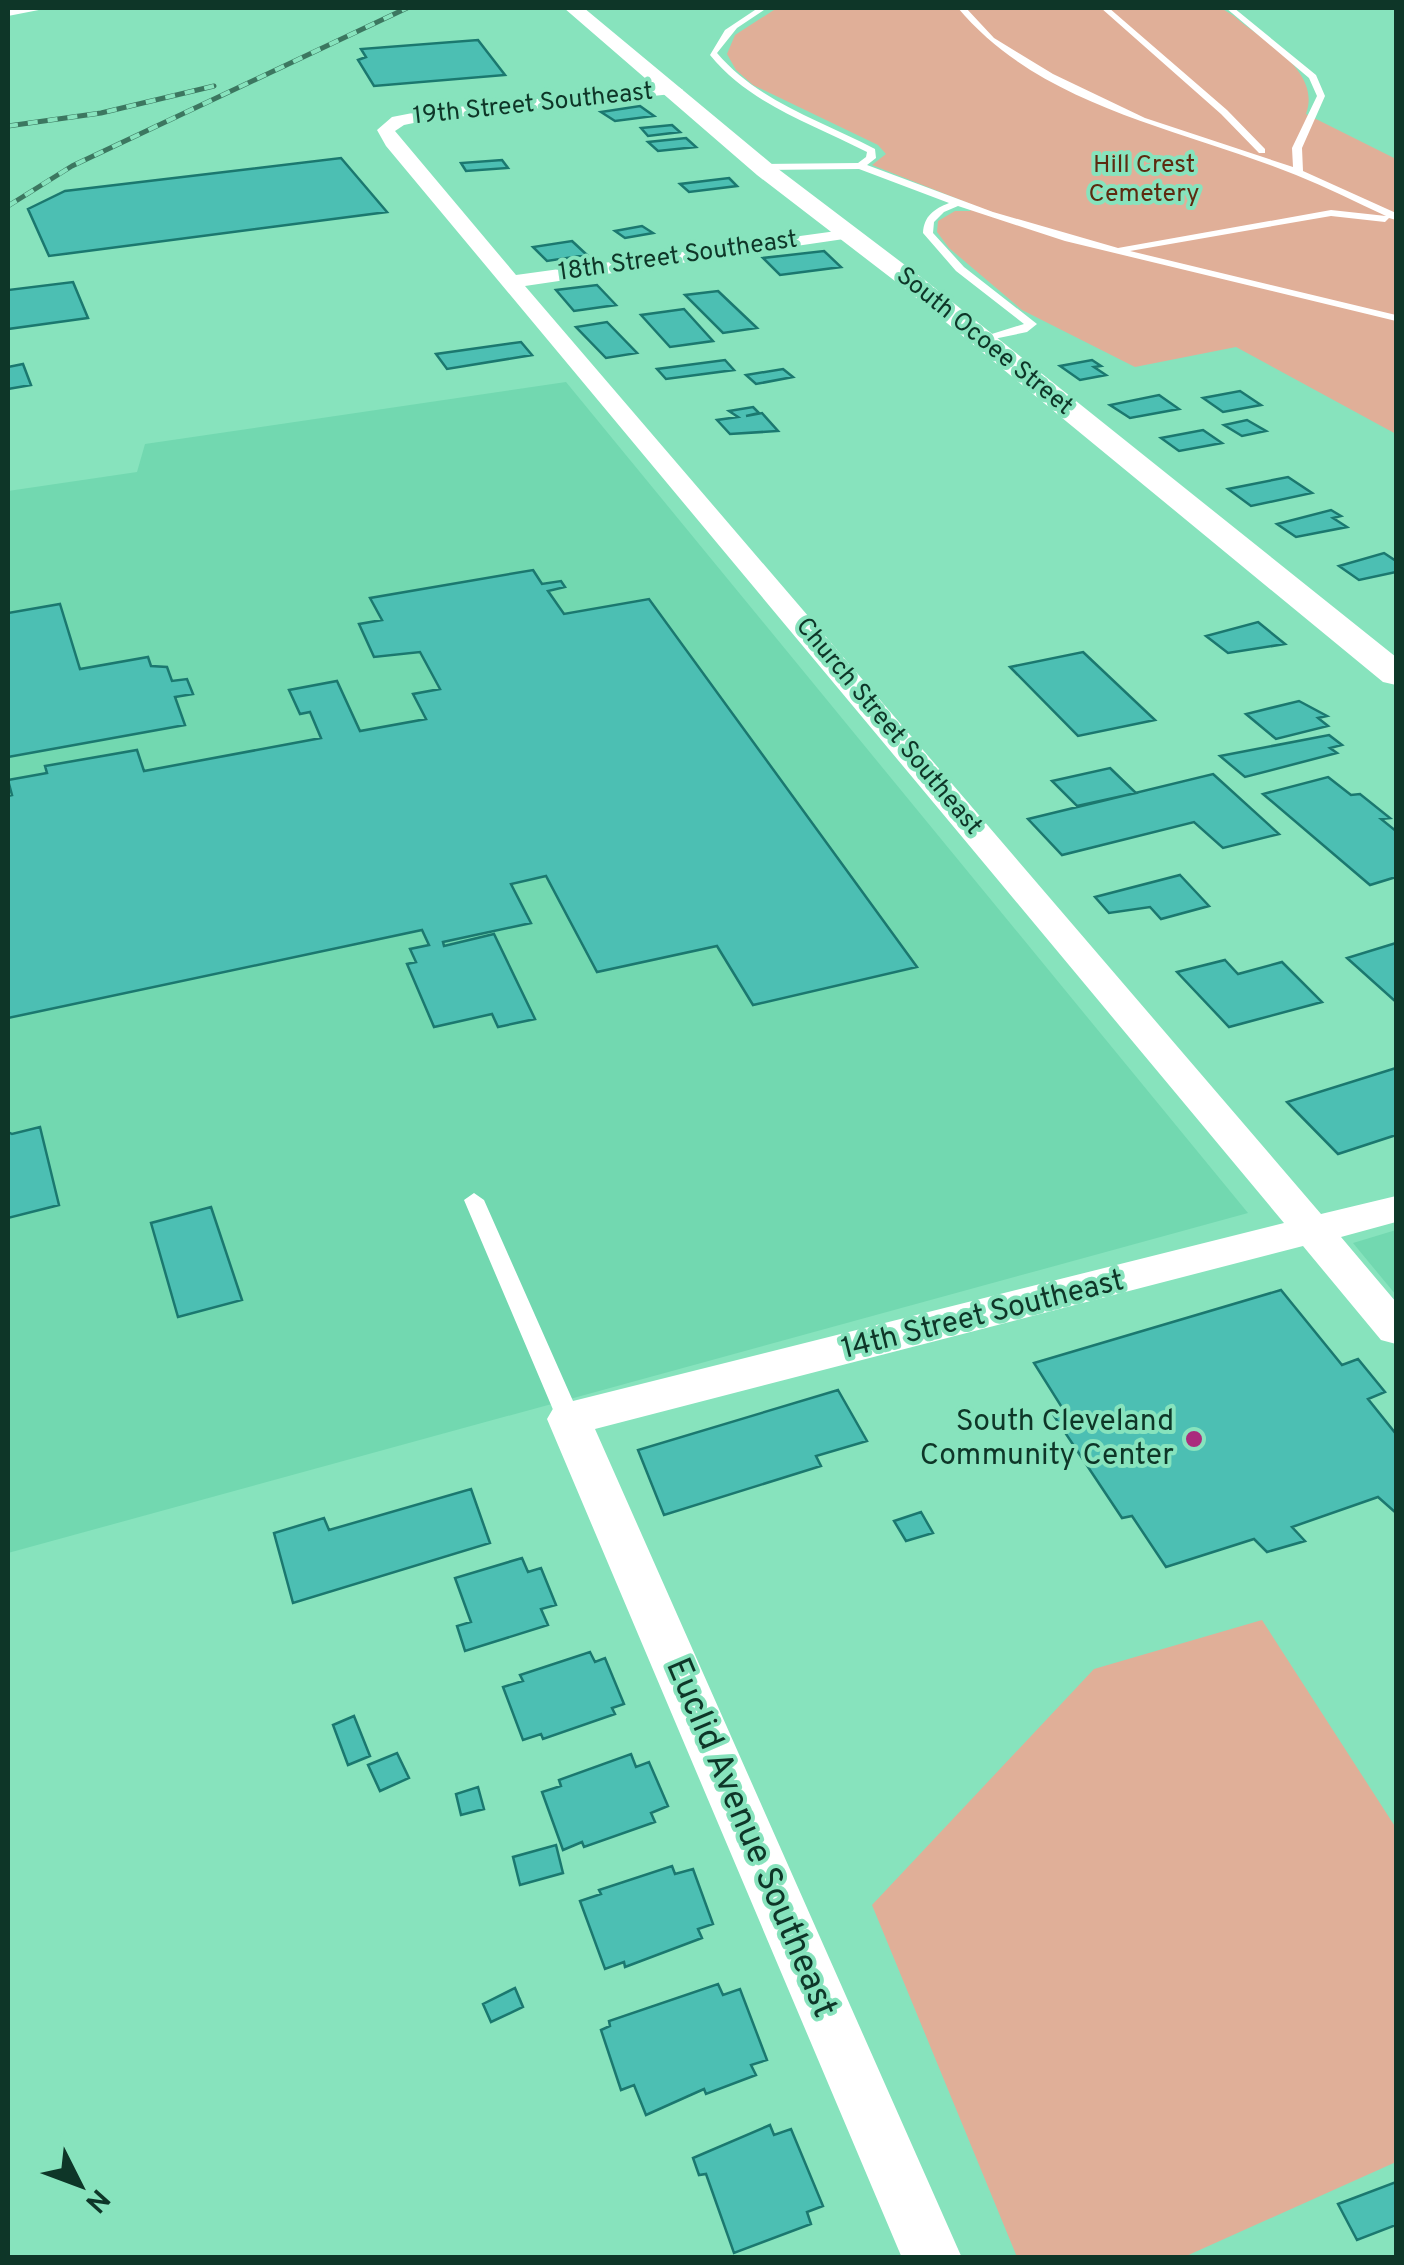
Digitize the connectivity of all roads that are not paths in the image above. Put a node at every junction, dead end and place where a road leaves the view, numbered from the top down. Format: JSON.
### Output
{"nodes":[{"id":1,"x":42,"y":8,"type":"edge"},
{"id":2,"x":573,"y":8,"type":"edge"},
{"id":3,"x":763,"y":8,"type":"edge"},
{"id":4,"x":962,"y":8,"type":"edge"},
{"id":5,"x":1105,"y":8,"type":"edge"},
{"id":6,"x":1230,"y":8,"type":"edge"},
{"id":7,"x":8,"y":12,"type":"edge"},
{"id":8,"x":674,"y":90,"type":"junction"},
{"id":9,"x":392,"y":124,"type":"joint"},
{"id":10,"x":1297,"y":149,"type":"junction"},
{"id":11,"x":1262,"y":151,"type":"junction"},
{"id":12,"x":1239,"y":153,"type":"junction"},
{"id":13,"x":860,"y":166,"type":"junction"},
{"id":14,"x":762,"y":167,"type":"junction"},
{"id":15,"x":1298,"y":172,"type":"junction"},
{"id":16,"x":958,"y":203,"type":"junction"},
{"id":17,"x":1396,"y":220,"type":"edge"},
{"id":18,"x":844,"y":234,"type":"junction"},
{"id":19,"x":1114,"y":251,"type":"junction"},
{"id":20,"x":511,"y":282,"type":"junction"},
{"id":21,"x":1396,"y":318,"type":"edge"},
{"id":22,"x":983,"y":340,"type":"junction"},
{"id":23,"x":1396,"y":674,"type":"edge"},
{"id":24,"x":474,"y":1200,"type":"dead end"},
{"id":25,"x":1396,"y":1210,"type":"edge"},
{"id":26,"x":1316,"y":1230,"type":"junction"},
{"id":27,"x":1396,"y":1330,"type":"edge"},
{"id":28,"x":569,"y":1419,"type":"junction"},
{"id":29,"x":932,"y":2258,"type":"edge"}],
"edges":[{"from":1,"to":7,"type":"street"},
{"from":2,"to":8,"type":"street","name":"South Ocoee Street"},
{"from":3,"to":13,"type":"lane"},
{"from":4,"to":12,"type":"lane"},
{"from":5,"to":11,"type":"lane"},
{"from":6,"to":10,"type":"lane"},
{"from":8,"to":9,"type":"street","name":"19th Street Southeast"},
{"from":8,"to":14,"type":"street","name":"South Ocoee Street"},
{"from":9,"to":20,"type":"street","name":"Church Street Southeast"},
{"from":10,"to":11,"type":"lane"},
{"from":10,"to":15,"type":"lane"},
{"from":11,"to":12,"type":"lane"},
{"from":12,"to":15,"type":"lane"},
{"from":13,"to":14,"type":"lane"},
{"from":13,"to":16,"type":"lane"},
{"from":14,"to":18,"type":"street","name":"South Ocoee Street"},
{"from":15,"to":17,"type":"lane"},
{"from":16,"to":19,"type":"lane"},
{"from":16,"to":22,"type":"lane"},
{"from":17,"to":19,"type":"lane"},
{"from":18,"to":20,"type":"street","name":"18th Street Southeast"},
{"from":18,"to":22,"type":"street","name":"South Ocoee Street"},
{"from":19,"to":21,"type":"lane"},
{"from":20,"to":26,"type":"street","name":"Church Street Southeast"},
{"from":22,"to":23,"type":"street","name":"South Ocoee Street"},
{"from":24,"to":28,"type":"lane"},
{"from":25,"to":26,"type":"street","name":"14th Street Southeast"},
{"from":26,"to":27,"type":"street","name":"Church Street Southeast"},
{"from":26,"to":28,"type":"street","name":"14th Street Southeast"},
{"from":28,"to":29,"type":"street","name":"Euclid Avenue Southeast"}]}
